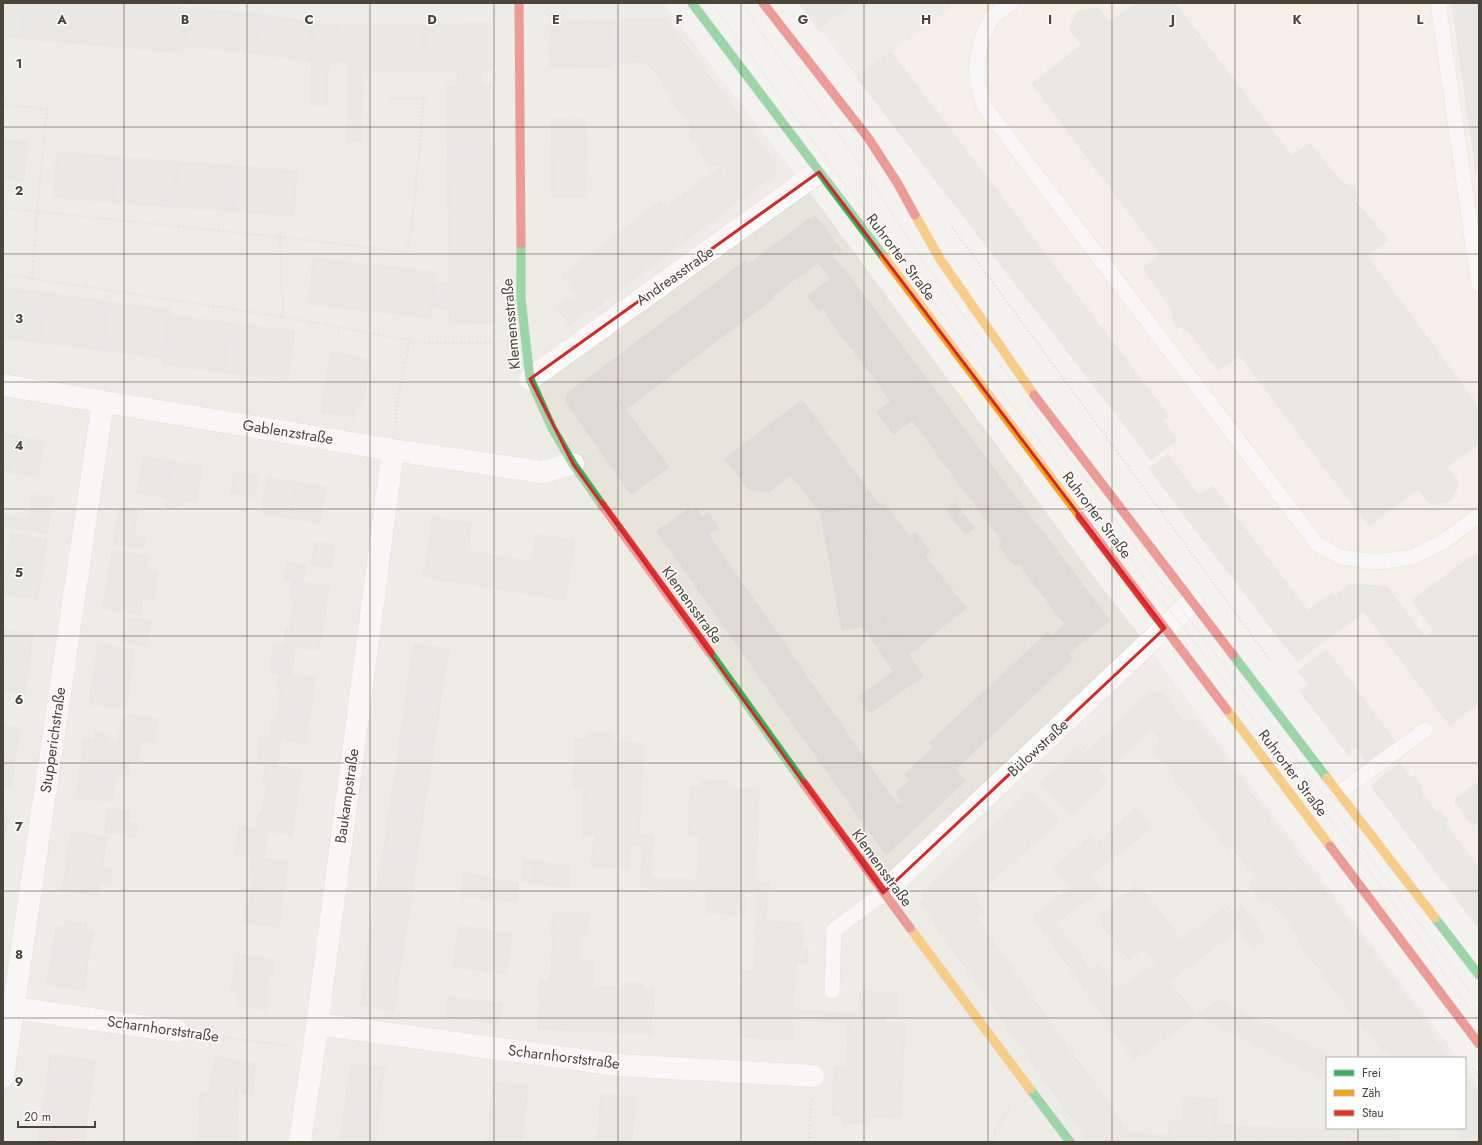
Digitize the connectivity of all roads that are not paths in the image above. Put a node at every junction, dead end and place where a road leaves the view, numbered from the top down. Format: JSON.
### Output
{"nodes":[{"id":1,"x":519,"y":3,"type":"edge"},
{"id":2,"x":692,"y":3,"type":"edge"},
{"id":3,"x":763,"y":3,"type":"edge"},
{"id":4,"x":1011,"y":3,"type":"edge"},
{"id":5,"x":1438,"y":3,"type":"edge"},
{"id":6,"x":820,"y":172,"type":"junction"},
{"id":7,"x":1479,"y":285,"type":"edge"},
{"id":8,"x":530,"y":379,"type":"junction"},
{"id":9,"x":3,"y":385,"type":"edge"},
{"id":10,"x":103,"y":402,"type":"junction"},
{"id":11,"x":394,"y":450,"type":"junction"},
{"id":12,"x":573,"y":464,"type":"junction"},
{"id":13,"x":1479,"y":515,"type":"edge"},
{"id":14,"x":1192,"y":602,"type":"junction"},
{"id":15,"x":1165,"y":628,"type":"junction"},
{"id":16,"x":1425,"y":730,"type":"dead end"},
{"id":17,"x":1339,"y":793,"type":"junction"},
{"id":18,"x":883,"y":893,"type":"junction"},
{"id":19,"x":1479,"y":975,"type":"edge"},
{"id":20,"x":832,"y":991,"type":"dead end"},
{"id":21,"x":13,"y":1008,"type":"junction"},
{"id":22,"x":316,"y":1024,"type":"junction"},
{"id":23,"x":177,"y":1031,"type":"road end"},
{"id":24,"x":1479,"y":1044,"type":"edge"},
{"id":25,"x":813,"y":1076,"type":"road end"},
{"id":26,"x":3,"y":1078,"type":"edge"},
{"id":27,"x":300,"y":1142,"type":"edge"},
{"id":28,"x":1070,"y":1142,"type":"edge"}],
"edges":[{"from":1,"to":8,"type":"main road","name":"Klemensstraße"},
{"from":2,"to":6,"type":"main road","name":"Ruhrorter Straße"},
{"from":3,"to":14,"type":"main road","name":"Ruhrorter Straße"},
{"from":4,"to":13,"type":"lane"},
{"from":5,"to":7,"type":"lane"},
{"from":6,"to":8,"type":"street","name":"Andreasstraße"},
{"from":6,"to":15,"type":"main road","name":"Ruhrorter Straße"},
{"from":8,"to":12,"type":"main road","name":"Klemensstraße"},
{"from":9,"to":10,"type":"street","name":"Gablenzstraße"},
{"from":10,"to":11,"type":"street","name":"Gablenzstraße"},
{"from":10,"to":21,"type":"street","name":"Stupperichstraße"},
{"from":11,"to":12,"type":"street","name":"Gablenzstraße"},
{"from":11,"to":22,"type":"street","name":"Baukampstraße"},
{"from":12,"to":18,"type":"main road","name":"Klemensstraße"},
{"from":14,"to":15,"type":"street","name":"Bülowstraße"},
{"from":14,"to":17,"type":"main road","name":"Ruhrorter Straße"},
{"from":15,"to":18,"type":"street","name":"Bülowstraße"},
{"from":15,"to":24,"type":"main road","name":"Ruhrorter Straße"},
{"from":16,"to":17,"type":"lane"},
{"from":17,"to":19,"type":"main road","name":"Ruhrorter Straße"},
{"from":18,"to":20,"type":"lane"},
{"from":18,"to":28,"type":"main road","name":"Klemensstraße"},
{"from":21,"to":23,"type":"street","name":"Scharnhorststraße"},
{"from":21,"to":26,"type":"street","name":"Stupperichstraße"},
{"from":22,"to":25,"type":"street","name":"Scharnhorststraße"},
{"from":22,"to":27,"type":"street","name":"Baukampstraße"}]}
